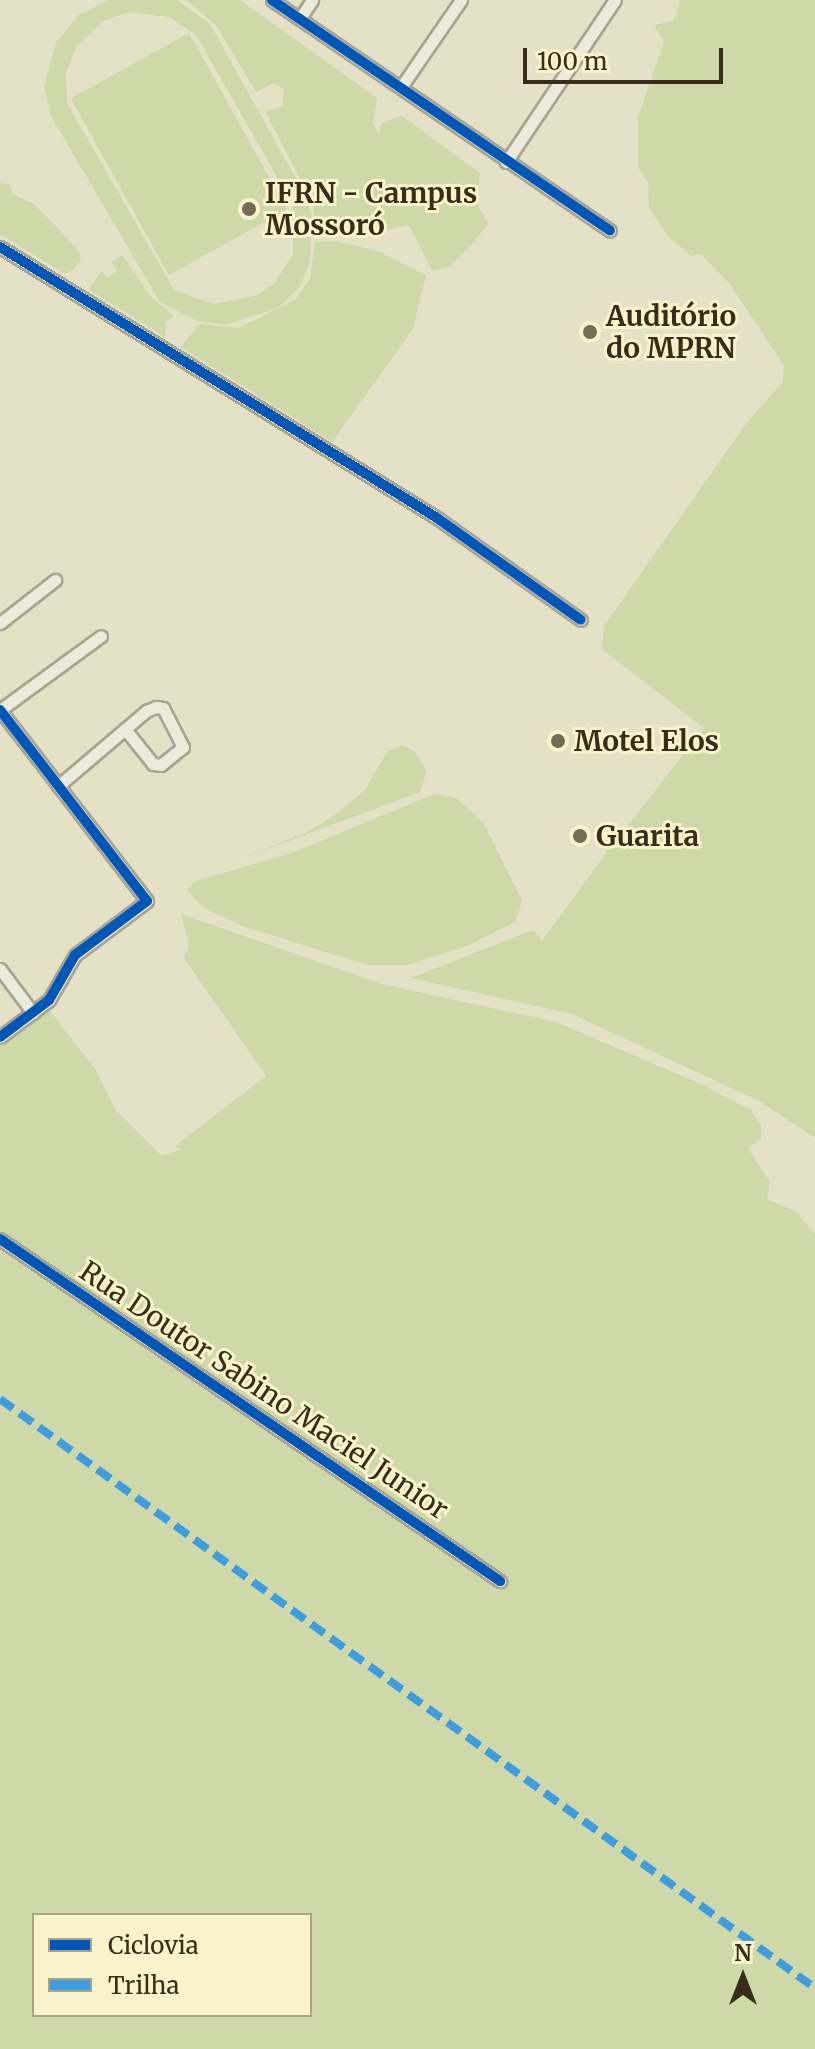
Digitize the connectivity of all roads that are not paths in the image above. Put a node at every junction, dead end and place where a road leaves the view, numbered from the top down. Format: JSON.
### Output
{"nodes":[{"id":1,"x":272,"y":0,"type":"edge"},
{"id":2,"x":312,"y":0,"type":"edge"},
{"id":3,"x":461,"y":0,"type":"edge"},
{"id":4,"x":615,"y":0,"type":"edge"},
{"id":5,"x":300,"y":18,"type":"junction"},
{"id":6,"x":401,"y":87,"type":"junction"},
{"id":7,"x":506,"y":162,"type":"junction"},
{"id":8,"x":610,"y":231,"type":"dead end"},
{"id":9,"x":0,"y":247,"type":"edge"},
{"id":10,"x":55,"y":580,"type":"dead end"},
{"id":11,"x":581,"y":620,"type":"dead end"},
{"id":12,"x":0,"y":623,"type":"edge"},
{"id":13,"x":101,"y":636,"type":"dead end"},
{"id":14,"x":0,"y":710,"type":"edge"},
{"id":15,"x":125,"y":729,"type":"junction"},
{"id":16,"x":58,"y":786,"type":"junction"},
{"id":17,"x":0,"y":969,"type":"edge"},
{"id":18,"x":33,"y":1013,"type":"junction"},
{"id":19,"x":0,"y":1037,"type":"edge"},
{"id":20,"x":0,"y":1239,"type":"edge"},
{"id":21,"x":500,"y":1581,"type":"dead end"}],
"edges":[{"from":1,"to":5,"type":"street"},
{"from":2,"to":5,"type":"street"},
{"from":3,"to":6,"type":"street"},
{"from":4,"to":7,"type":"street"},
{"from":5,"to":6,"type":"street"},
{"from":6,"to":7,"type":"street"},
{"from":7,"to":8,"type":"street"},
{"from":9,"to":11,"type":"street"},
{"from":10,"to":12,"type":"street"},
{"from":13,"to":14,"type":"street"},
{"from":14,"to":16,"type":"street"},
{"from":15,"to":15,"type":"street"},
{"from":15,"to":16,"type":"street"},
{"from":16,"to":18,"type":"street"},
{"from":17,"to":18,"type":"street"},
{"from":18,"to":19,"type":"street"},
{"from":20,"to":21,"type":"street","name":"Rua Doutor Sabino Maciel Junior"}]}
